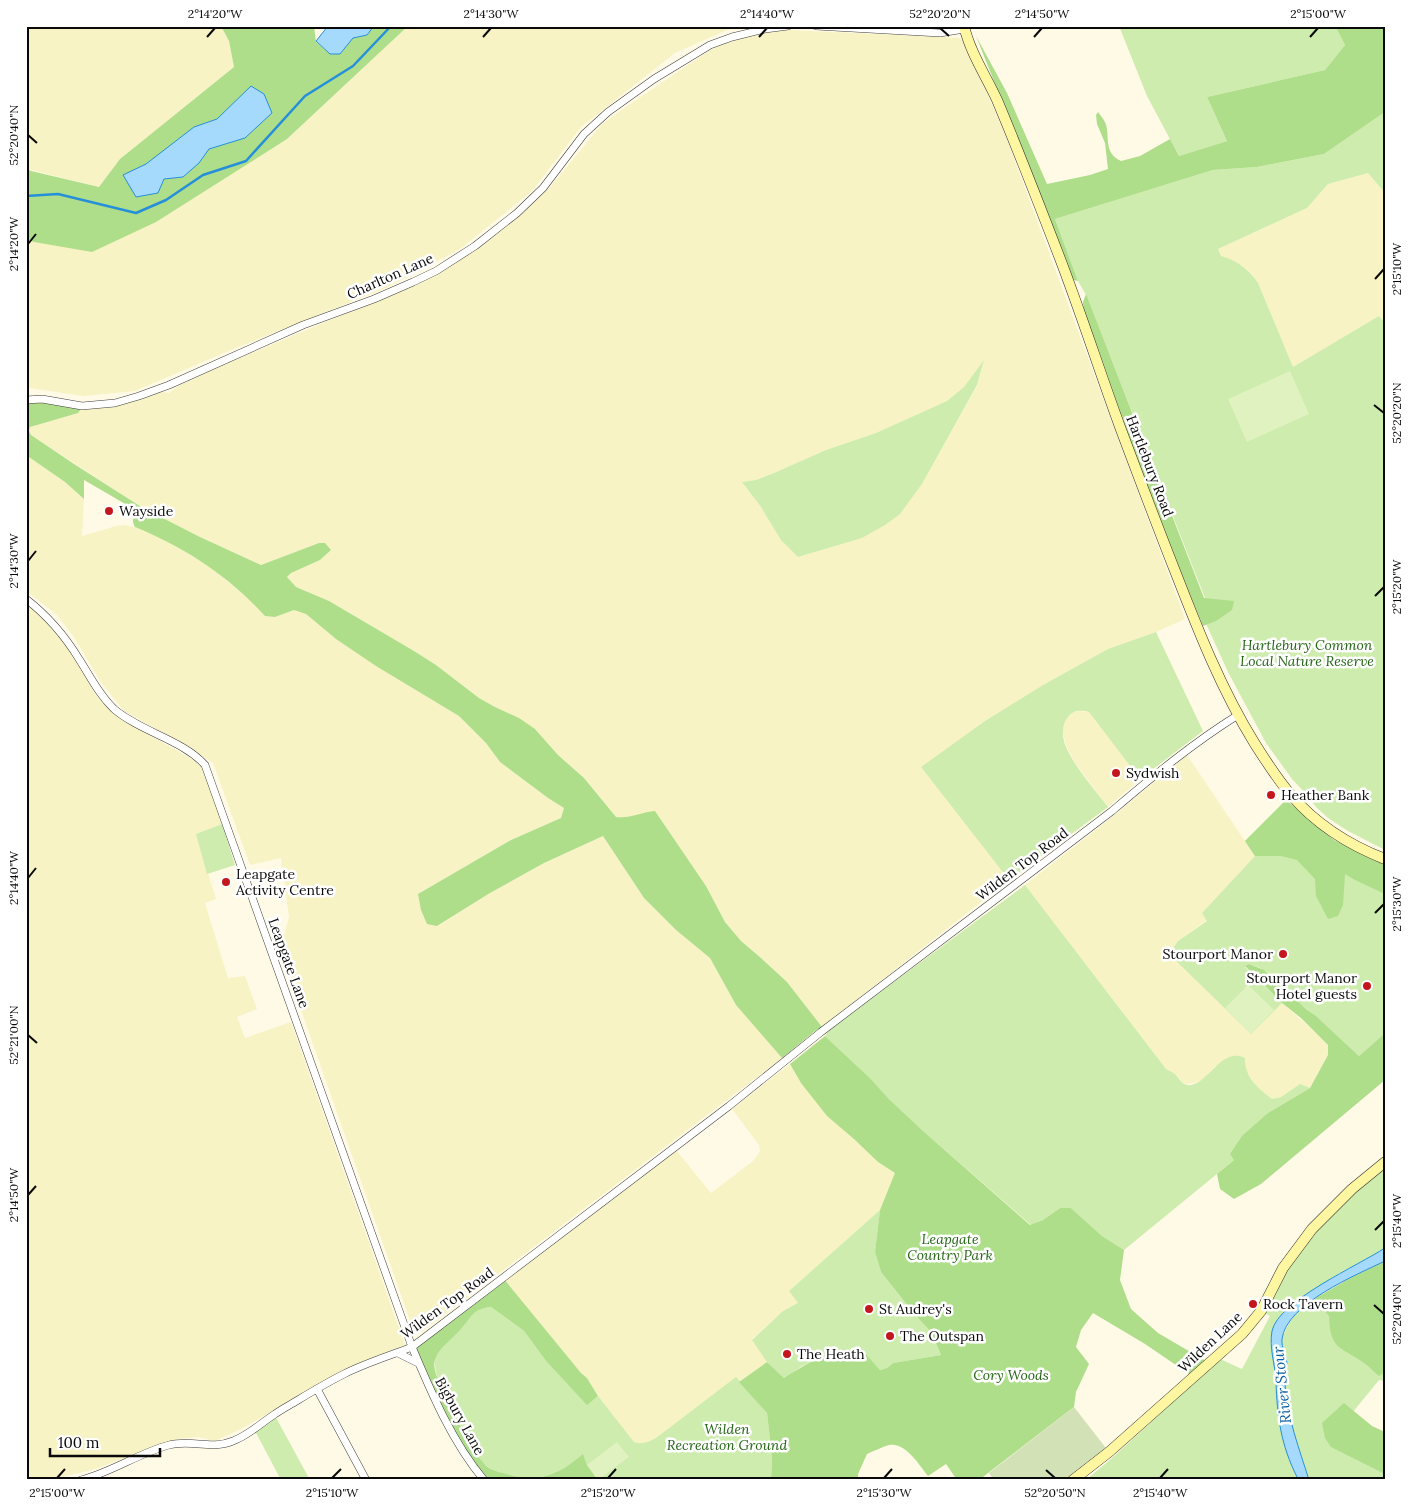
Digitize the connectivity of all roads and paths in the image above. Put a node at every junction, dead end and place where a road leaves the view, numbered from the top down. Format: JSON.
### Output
{"nodes":[{"id":1,"x":788,"y":26,"type":"edge"},
{"id":2,"x":816,"y":26,"type":"edge"},
{"id":3,"x":964,"y":28,"type":"edge"},
{"id":4,"x":26,"y":400,"type":"edge"},
{"id":5,"x":26,"y":599,"type":"edge"},
{"id":6,"x":1238,"y":715,"type":"junction"},
{"id":7,"x":1385,"y":859,"type":"edge"},
{"id":8,"x":1385,"y":1162,"type":"edge"},
{"id":9,"x":412,"y":1347,"type":"junction"},
{"id":10,"x":398,"y":1353,"type":"junction"},
{"id":11,"x":418,"y":1363,"type":"junction"},
{"id":12,"x":317,"y":1389,"type":"junction"},
{"id":13,"x":81,"y":1480,"type":"edge"},
{"id":14,"x":366,"y":1480,"type":"edge"},
{"id":15,"x":484,"y":1480,"type":"edge"},
{"id":16,"x":1074,"y":1480,"type":"edge"}],
"edges":[{"from":1,"to":4,"type":"street","name":"Charlton Lane"},
{"from":2,"to":3,"type":"street"},
{"from":3,"to":6,"type":"main road","name":"Hartlebury Road"},
{"from":5,"to":9,"type":"street","name":"Leapgate Lane"},
{"from":6,"to":7,"type":"main road","name":"Hartlebury Road"},
{"from":6,"to":9,"type":"street","name":"Wilden Top Road"},
{"from":8,"to":16,"type":"main road","name":"Wilden Lane"},
{"from":9,"to":10,"type":"street","name":"Wilden Top Road"},
{"from":9,"to":11,"type":"street","name":"Bigbury Lane"},
{"from":10,"to":11,"type":"street"},
{"from":10,"to":12,"type":"street","name":"Wilden Top Road"},
{"from":11,"to":15,"type":"street","name":"Bigbury Lane"},
{"from":12,"to":13,"type":"street","name":"Wilden Top Road"},
{"from":12,"to":14,"type":"street"}]}
